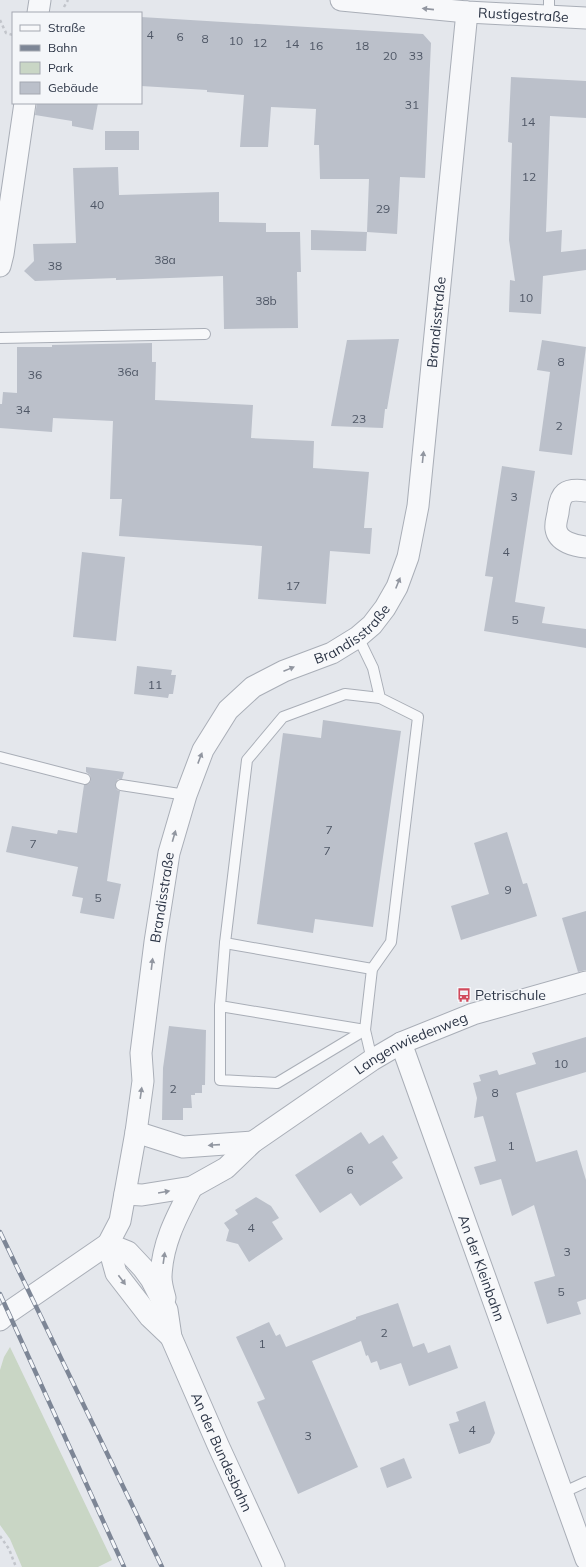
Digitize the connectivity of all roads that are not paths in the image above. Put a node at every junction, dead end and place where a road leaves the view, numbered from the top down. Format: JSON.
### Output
{"nodes":[{"id":1,"x":40,"y":0,"type":"edge"},
{"id":2,"x":341,"y":0,"type":"edge"},
{"id":3,"x":489,"y":7,"type":"edge"},
{"id":4,"x":549,"y":8,"type":"edge"},
{"id":5,"x":38,"y":12,"type":"edge"},
{"id":6,"x":467,"y":12,"type":"junction"},
{"id":7,"x":586,"y":18,"type":"edge"},
{"id":8,"x":25,"y":104,"type":"edge"},
{"id":9,"x":0,"y":266,"type":"edge"},
{"id":10,"x":205,"y":334,"type":"dead end"},
{"id":11,"x":0,"y":338,"type":"edge"},
{"id":12,"x":586,"y":491,"type":"edge"},
{"id":13,"x":586,"y":547,"type":"edge"},
{"id":14,"x":358,"y":637,"type":"junction"},
{"id":15,"x":380,"y":698,"type":"junction"},
{"id":16,"x":0,"y":757,"type":"edge"},
{"id":17,"x":85,"y":780,"type":"dead end"},
{"id":18,"x":121,"y":785,"type":"dead end"},
{"id":19,"x":186,"y":795,"type":"junction"},
{"id":20,"x":225,"y":943,"type":"junction"},
{"id":21,"x":372,"y":969,"type":"junction"},
{"id":22,"x":586,"y":982,"type":"edge"},
{"id":23,"x":220,"y":1006,"type":"junction"},
{"id":24,"x":365,"y":1030,"type":"junction"},
{"id":25,"x":401,"y":1043,"type":"junction"},
{"id":26,"x":372,"y":1060,"type":"junction"},
{"id":27,"x":136,"y":1132,"type":"junction"},
{"id":28,"x":253,"y":1142,"type":"junction"},
{"id":29,"x":192,"y":1187,"type":"junction"},
{"id":30,"x":125,"y":1194,"type":"junction"},
{"id":31,"x":108,"y":1244,"type":"junction"},
{"id":32,"x":167,"y":1310,"type":"junction"},
{"id":33,"x":0,"y":1320,"type":"edge"},
{"id":34,"x":171,"y":1337,"type":"junction"},
{"id":35,"x":586,"y":1482,"type":"edge"},
{"id":36,"x":562,"y":1493,"type":"junction"},
{"id":37,"x":586,"y":1559,"type":"edge"},
{"id":38,"x":274,"y":1567,"type":"edge"}],
"edges":[{"from":1,"to":5,"type":"street"},
{"from":6,"to":2,"type":"street","name":"Rustigestraße","one_way":true},
{"from":3,"to":4,"type":"street","name":"Rustigestraße"},
{"from":3,"to":6,"type":"street","name":"Rustigestraße"},
{"from":4,"to":7,"type":"street","name":"Rustigestraße"},
{"from":14,"to":6,"type":"street","name":"Brandisstraße","one_way":true},
{"from":8,"to":9,"type":"street"},
{"from":10,"to":11,"type":"lane"},
{"from":12,"to":13,"type":"street"},
{"from":14,"to":15,"type":"lane"},
{"from":19,"to":14,"type":"street","name":"Brandisstraße","one_way":true},
{"from":15,"to":20,"type":"lane"},
{"from":15,"to":21,"type":"lane"},
{"from":16,"to":17,"type":"lane"},
{"from":18,"to":19,"type":"lane"},
{"from":27,"to":19,"type":"street","name":"Brandisstraße","one_way":true},
{"from":20,"to":21,"type":"lane"},
{"from":20,"to":23,"type":"lane"},
{"from":21,"to":24,"type":"lane"},
{"from":22,"to":25,"type":"street","name":"Langenwiedenweg"},
{"from":23,"to":24,"type":"lane"},
{"from":23,"to":24,"type":"lane"},
{"from":24,"to":26,"type":"lane"},
{"from":25,"to":26,"type":"street","name":"Langenwiedenweg"},
{"from":25,"to":36,"type":"street","name":"An der Kleinbahn"},
{"from":26,"to":28,"type":"street","name":"Langenwiedenweg"},
{"from":28,"to":27,"type":"street","one_way":true},
{"from":27,"to":30,"type":"street","name":"Brandisstraße"},
{"from":28,"to":29,"type":"street","name":"Langenwiedenweg"},
{"from":30,"to":29,"type":"street","name":"Langenwiedenweg","one_way":true},
{"from":32,"to":29,"type":"street","one_way":true},
{"from":30,"to":31,"type":"street"},
{"from":31,"to":32,"type":"street","name":"An der Bundesbahn"},
{"from":31,"to":33,"type":"street"},
{"from":31,"to":34,"type":"street","name":"An der Bundesbahn","one_way":true},
{"from":32,"to":34,"type":"street","name":"An der Bundesbahn"},
{"from":34,"to":38,"type":"street","name":"An der Bundesbahn"},
{"from":35,"to":36,"type":"lane"},
{"from":36,"to":37,"type":"street","name":"An der Kleinbahn"}]}
